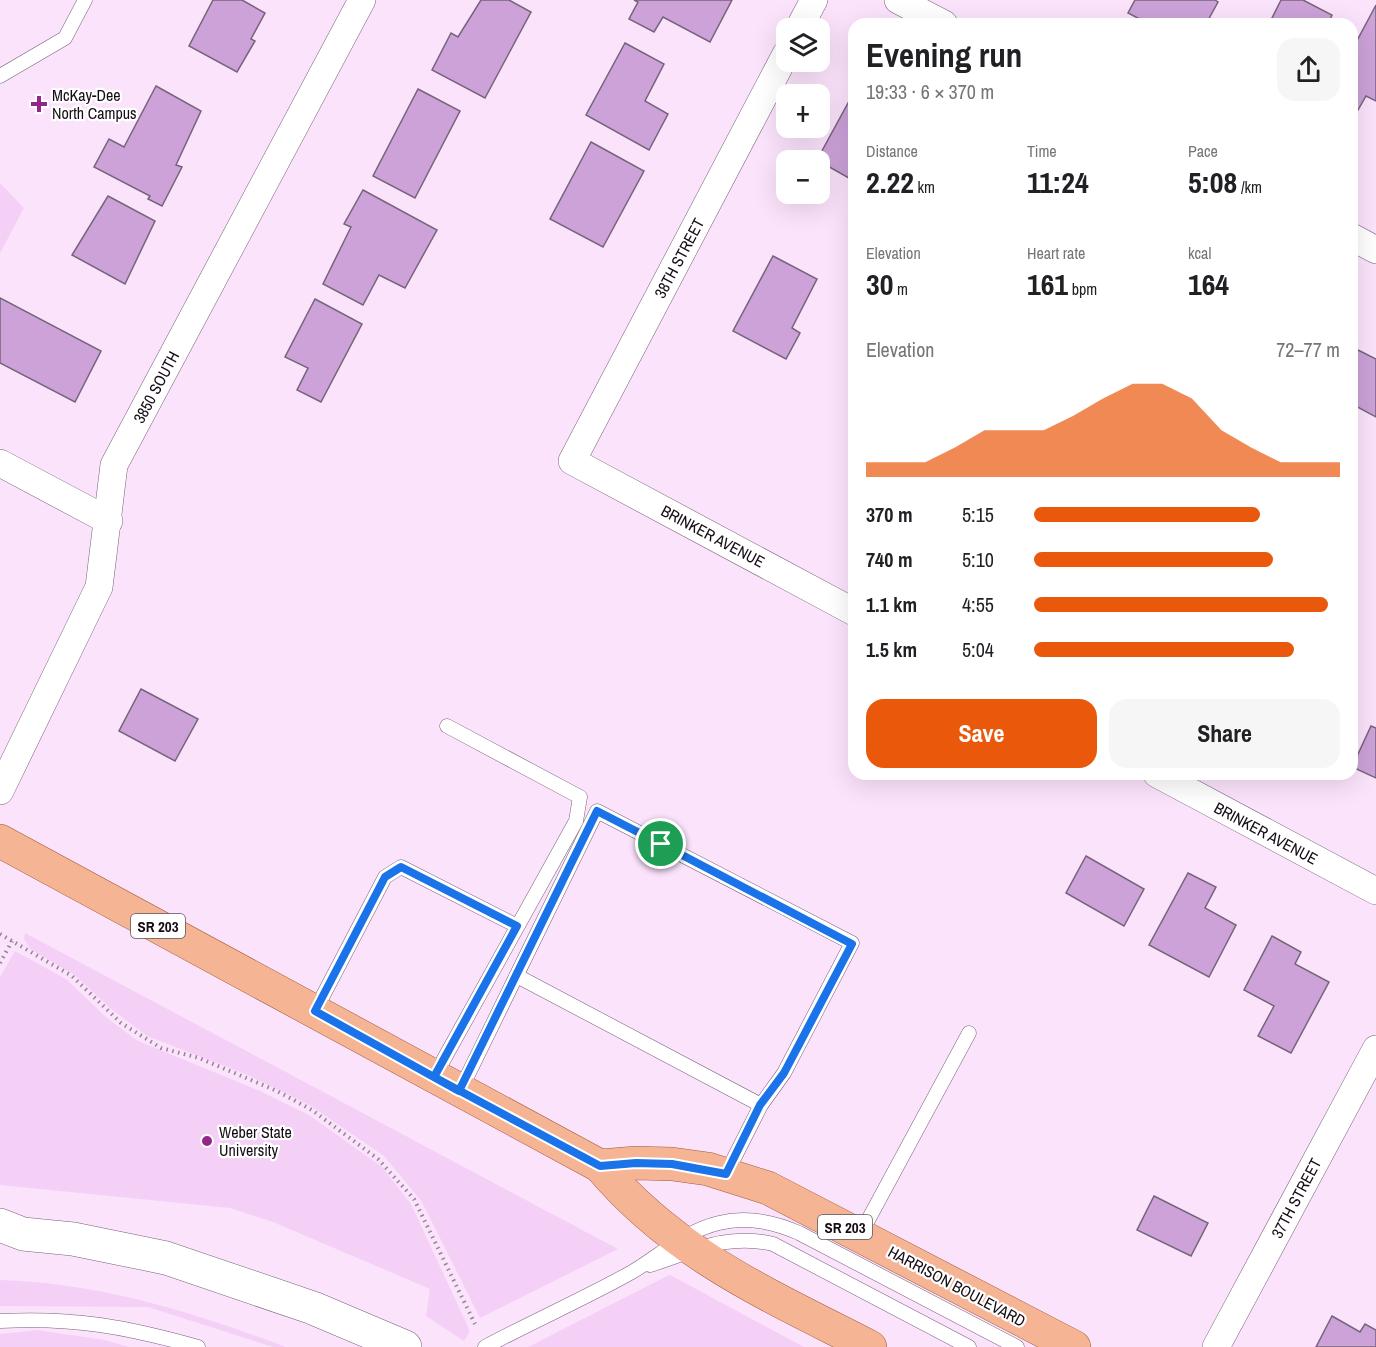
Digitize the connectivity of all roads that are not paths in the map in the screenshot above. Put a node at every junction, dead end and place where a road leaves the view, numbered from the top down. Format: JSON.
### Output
{"nodes":[{"id":1,"x":85,"y":0,"type":"edge"},
{"id":2,"x":362,"y":0,"type":"edge"},
{"id":3,"x":814,"y":0,"type":"edge"},
{"id":4,"x":898,"y":0,"type":"edge"},
{"id":5,"x":805,"y":18,"type":"edge"},
{"id":6,"x":932,"y":18,"type":"edge"},
{"id":7,"x":777,"y":72,"type":"edge"},
{"id":8,"x":0,"y":76,"type":"edge"},
{"id":9,"x":1358,"y":240,"type":"edge"},
{"id":10,"x":1376,"y":250,"type":"edge"},
{"id":11,"x":572,"y":461,"type":"joint"},
{"id":12,"x":0,"y":463,"type":"edge"},
{"id":13,"x":109,"y":521,"type":"junction"},
{"id":14,"x":848,"y":609,"type":"edge"},
{"id":15,"x":447,"y":726,"type":"dead end"},
{"id":16,"x":1168,"y":780,"type":"edge"},
{"id":17,"x":0,"y":791,"type":"edge"},
{"id":18,"x":0,"y":841,"type":"edge"},
{"id":19,"x":1376,"y":891,"type":"edge"},
{"id":20,"x":517,"y":926,"type":"junction"},
{"id":21,"x":517,"y":976,"type":"junction"},
{"id":22,"x":315,"y":1011,"type":"junction"},
{"id":23,"x":969,"y":1033,"type":"dead end"},
{"id":24,"x":1376,"y":1049,"type":"edge"},
{"id":25,"x":447,"y":1084,"type":"junction"},
{"id":26,"x":760,"y":1105,"type":"junction"},
{"id":27,"x":600,"y":1166,"type":"junction"},
{"id":28,"x":726,"y":1174,"type":"junction"},
{"id":29,"x":8,"y":1233,"type":"edge"},
{"id":30,"x":860,"y":1235,"type":"junction"},
{"id":31,"x":685,"y":1246,"type":"junction"},
{"id":32,"x":0,"y":1321,"type":"edge"},
{"id":33,"x":198,"y":1347,"type":"edge"},
{"id":34,"x":405,"y":1347,"type":"edge"},
{"id":35,"x":485,"y":1347,"type":"edge"},
{"id":36,"x":870,"y":1347,"type":"edge"},
{"id":37,"x":969,"y":1347,"type":"edge"},
{"id":38,"x":1017,"y":1347,"type":"edge"},
{"id":39,"x":1074,"y":1347,"type":"edge"},
{"id":40,"x":1216,"y":1347,"type":"edge"}],
"edges":[{"from":1,"to":8,"type":"lane"},
{"from":2,"to":13,"type":"street","name":"3850 SOUTH"},
{"from":3,"to":5,"type":"street"},
{"from":4,"to":6,"type":"street"},
{"from":7,"to":11,"type":"street","name":"38TH STREET"},
{"from":9,"to":10,"type":"street"},
{"from":11,"to":14,"type":"street","name":"BRINKER AVENUE"},
{"from":12,"to":13,"type":"street"},
{"from":13,"to":17,"type":"street","name":"3850 SOUTH"},
{"from":15,"to":20,"type":"lane"},
{"from":16,"to":19,"type":"street","name":"BRINKER AVENUE"},
{"from":18,"to":22,"type":"main road","number":"SR 203"},
{"from":20,"to":22,"type":"lane"},
{"from":20,"to":25,"type":"lane"},
{"from":21,"to":25,"type":"lane"},
{"from":21,"to":26,"type":"lane"},
{"from":21,"to":26,"type":"lane"},
{"from":22,"to":25,"type":"main road","number":"SR 203"},
{"from":23,"to":30,"type":"lane"},
{"from":24,"to":40,"type":"street","name":"37TH STREET"},
{"from":25,"to":27,"type":"main road","number":"SR 203"},
{"from":26,"to":28,"type":"lane"},
{"from":27,"to":28,"type":"main road","name":"HARRISON BOULEVARD","number":"SR 203"},
{"from":27,"to":31,"type":"main road","number":"SR 203"},
{"from":28,"to":30,"type":"main road","name":"HARRISON BOULEVARD","number":"SR 203"},
{"from":29,"to":34,"type":"street"},
{"from":30,"to":39,"type":"main road","name":"HARRISON BOULEVARD","number":"SR 203"},
{"from":31,"to":35,"type":"lane"},
{"from":31,"to":36,"type":"main road","number":"SR 203"},
{"from":31,"to":37,"type":"lane"},
{"from":31,"to":38,"type":"lane"},
{"from":32,"to":33,"type":"lane"}]}
